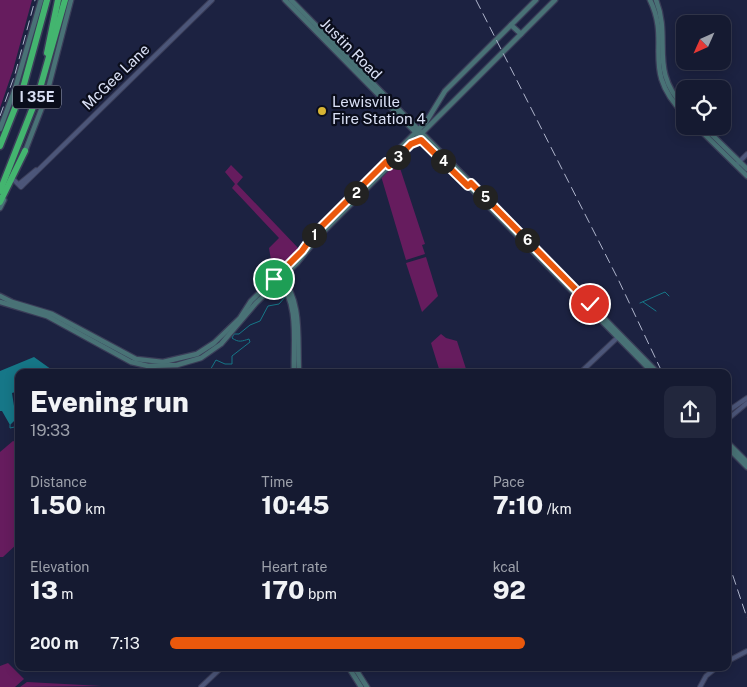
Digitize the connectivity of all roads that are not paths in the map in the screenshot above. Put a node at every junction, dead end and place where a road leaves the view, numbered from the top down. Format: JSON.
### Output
{"nodes":[{"id":1,"x":41,"y":0,"type":"edge"},
{"id":2,"x":48,"y":0,"type":"edge"},
{"id":3,"x":61,"y":0,"type":"edge"},
{"id":4,"x":71,"y":0,"type":"edge"},
{"id":5,"x":212,"y":0,"type":"edge"},
{"id":6,"x":285,"y":0,"type":"edge"},
{"id":7,"x":536,"y":0,"type":"edge"},
{"id":8,"x":556,"y":0,"type":"edge"},
{"id":9,"x":650,"y":0,"type":"edge"},
{"id":10,"x":656,"y":0,"type":"edge"},
{"id":11,"x":291,"y":2,"type":"edge"},
{"id":12,"x":41,"y":25,"type":"junction"},
{"id":13,"x":511,"y":25,"type":"junction"},
{"id":14,"x":521,"y":34,"type":"junction"},
{"id":15,"x":441,"y":96,"type":"junction"},
{"id":16,"x":676,"y":97,"type":"edge"},
{"id":17,"x":452,"y":104,"type":"junction"},
{"id":18,"x":676,"y":105,"type":"edge"},
{"id":19,"x":0,"y":129,"type":"edge"},
{"id":20,"x":419,"y":133,"type":"junction"},
{"id":21,"x":706,"y":135,"type":"edge"},
{"id":22,"x":712,"y":135,"type":"edge"},
{"id":23,"x":424,"y":142,"type":"junction"},
{"id":24,"x":411,"y":144,"type":"junction"},
{"id":25,"x":0,"y":146,"type":"edge"},
{"id":26,"x":25,"y":151,"type":"junction"},
{"id":27,"x":747,"y":154,"type":"edge"},
{"id":28,"x":738,"y":163,"type":"junction"},
{"id":29,"x":386,"y":164,"type":"junction"},
{"id":30,"x":747,"y":169,"type":"edge"},
{"id":31,"x":747,"y":176,"type":"edge"},
{"id":32,"x":14,"y":180,"type":"junction"},
{"id":33,"x":0,"y":181,"type":"edge"},
{"id":34,"x":470,"y":185,"type":"junction"},
{"id":35,"x":0,"y":191,"type":"edge"},
{"id":36,"x":0,"y":202,"type":"edge"},
{"id":37,"x":0,"y":208,"type":"edge"},
{"id":38,"x":279,"y":278,"type":"junction"},
{"id":39,"x":0,"y":296,"type":"edge"},
{"id":40,"x":0,"y":302,"type":"edge"},
{"id":41,"x":592,"y":312,"type":"junction"},
{"id":42,"x":604,"y":319,"type":"junction"},
{"id":43,"x":619,"y":336,"type":"junction"},
{"id":44,"x":294,"y":369,"type":"edge"},
{"id":45,"x":299,"y":369,"type":"edge"},
{"id":46,"x":584,"y":369,"type":"edge"},
{"id":47,"x":649,"y":369,"type":"edge"},
{"id":48,"x":654,"y":369,"type":"edge"},
{"id":49,"x":747,"y":398,"type":"edge"},
{"id":50,"x":747,"y":403,"type":"edge"},
{"id":51,"x":731,"y":410,"type":"edge"},
{"id":52,"x":731,"y":411,"type":"edge"},
{"id":53,"x":731,"y":446,"type":"edge"},
{"id":54,"x":731,"y":450,"type":"edge"},
{"id":55,"x":744,"y":461,"type":"edge"},
{"id":56,"x":747,"y":467,"type":"edge"},
{"id":57,"x":747,"y":652,"type":"edge"},
{"id":58,"x":731,"y":660,"type":"edge"},
{"id":59,"x":218,"y":671,"type":"edge"},
{"id":60,"x":351,"y":671,"type":"edge"},
{"id":61,"x":357,"y":671,"type":"edge"},
{"id":62,"x":712,"y":671,"type":"edge"},
{"id":63,"x":200,"y":687,"type":"edge"},
{"id":64,"x":362,"y":687,"type":"edge"},
{"id":65,"x":367,"y":687,"type":"edge"},
{"id":66,"x":700,"y":687,"type":"edge"}],
"edges":[{"from":1,"to":12,"type":"highway"},
{"from":1,"to":19,"type":"main road"},
{"from":2,"to":12,"type":"highway","number":"I 35E"},
{"from":3,"to":33,"type":"highway"},
{"from":3,"to":35,"type":"highway","number":"I 35E"},
{"from":4,"to":26,"type":"main road"},
{"from":5,"to":32,"type":"street","name":"McGee Lane"},
{"from":6,"to":11,"type":"main road","name":"Justin Road"},
{"from":7,"to":13,"type":"main road"},
{"from":8,"to":14,"type":"main road"},
{"from":9,"to":18,"type":"main road"},
{"from":10,"to":16,"type":"main road"},
{"from":11,"to":20,"type":"main road","name":"Justin Road"},
{"from":12,"to":25,"type":"highway","number":"I 35E"},
{"from":13,"to":14,"type":"main road"},
{"from":13,"to":15,"type":"main road"},
{"from":14,"to":17,"type":"main road"},
{"from":15,"to":17,"type":"main road"},
{"from":15,"to":20,"type":"main road"},
{"from":17,"to":20,"type":"main road"},
{"from":20,"to":23,"type":"main road","name":"Justin Road"},
{"from":20,"to":24,"type":"main road"},
{"from":20,"to":29,"type":"main road"},
{"from":20,"to":34,"type":"main road","name":"Justin Road"},
{"from":21,"to":28,"type":"main road"},
{"from":22,"to":28,"type":"main road"},
{"from":23,"to":24,"type":"main road"},
{"from":23,"to":34,"type":"main road","name":"Justin Road"},
{"from":24,"to":29,"type":"main road"},
{"from":26,"to":32,"type":"main road"},
{"from":26,"to":36,"type":"highway"},
{"from":27,"to":28,"type":"street"},
{"from":28,"to":30,"type":"main road"},
{"from":28,"to":31,"type":"main road"},
{"from":29,"to":38,"type":"main road"},
{"from":32,"to":37,"type":"main road"},
{"from":34,"to":41,"type":"main road","name":"Justin Road"},
{"from":34,"to":42,"type":"main road","name":"Justin Road"},
{"from":38,"to":39,"type":"main road"},
{"from":38,"to":40,"type":"main road"},
{"from":38,"to":44,"type":"main road"},
{"from":38,"to":45,"type":"main road"},
{"from":41,"to":42,"type":"main road"},
{"from":41,"to":43,"type":"main road","name":"Justin Road"},
{"from":42,"to":43,"type":"main road","name":"Justin Road"},
{"from":43,"to":46,"type":"street"},
{"from":43,"to":47,"type":"main road","name":"Justin Road"},
{"from":43,"to":48,"type":"main road","name":"Justin Road"},
{"from":49,"to":51,"type":"street"},
{"from":50,"to":52,"type":"street"},
{"from":53,"to":55,"type":"main road"},
{"from":54,"to":55,"type":"main road"},
{"from":55,"to":56,"type":"main road"},
{"from":57,"to":58,"type":"street"},
{"from":59,"to":63,"type":"street"},
{"from":60,"to":64,"type":"main road"},
{"from":61,"to":65,"type":"main road"},
{"from":62,"to":66,"type":"street"}]}
